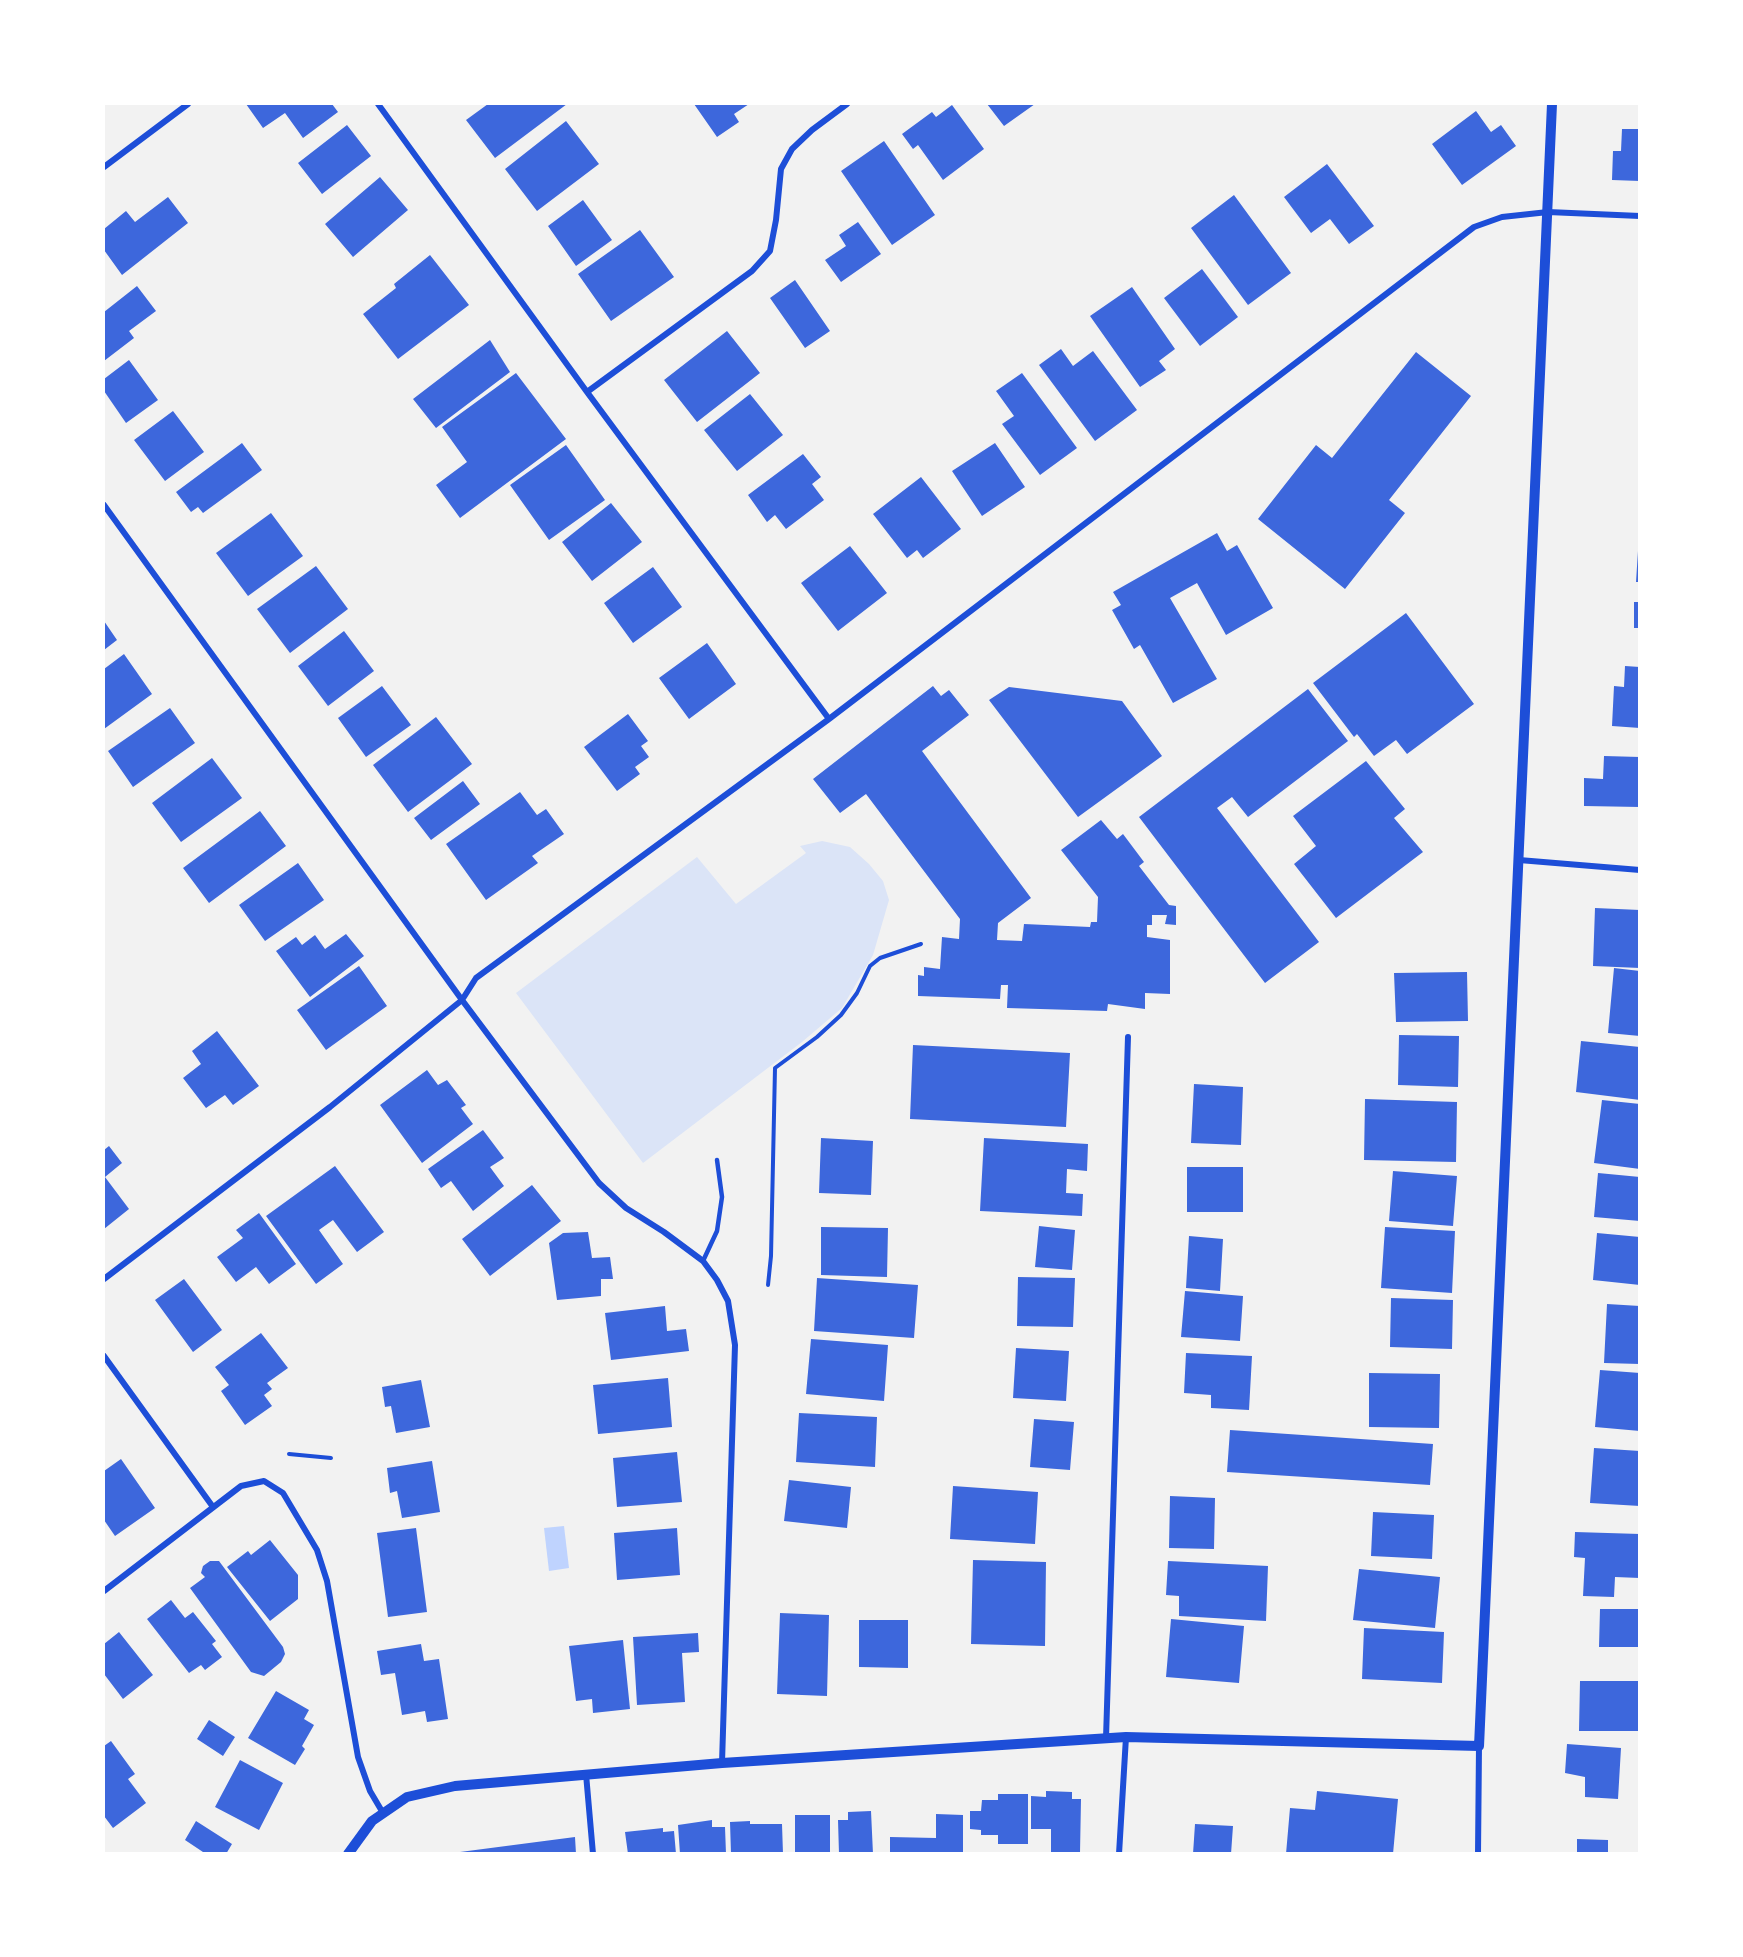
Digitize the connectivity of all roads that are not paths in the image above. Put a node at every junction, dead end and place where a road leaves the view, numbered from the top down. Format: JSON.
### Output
{"nodes":[{"id":1,"x":188,"y":104,"type":"edge"},
{"id":2,"x":378,"y":104,"type":"edge"},
{"id":3,"x":847,"y":104,"type":"edge"},
{"id":4,"x":1552,"y":104,"type":"edge"},
{"id":5,"x":104,"y":167,"type":"edge"},
{"id":6,"x":1548,"y":212,"type":"junction"},
{"id":7,"x":1640,"y":216,"type":"edge"},
{"id":8,"x":586,"y":392,"type":"junction"},
{"id":9,"x":104,"y":504,"type":"edge"},
{"id":10,"x":829,"y":719,"type":"junction"},
{"id":11,"x":1519,"y":860,"type":"junction"},
{"id":12,"x":1640,"y":870,"type":"edge"},
{"id":13,"x":462,"y":1000,"type":"junction"},
{"id":14,"x":1128,"y":1037,"type":"dead end"},
{"id":15,"x":717,"y":1160,"type":"dead end"},
{"id":16,"x":703,"y":1261,"type":"junction"},
{"id":17,"x":104,"y":1279,"type":"edge"},
{"id":18,"x":104,"y":1356,"type":"edge"},
{"id":19,"x":213,"y":1507,"type":"junction"},
{"id":20,"x":104,"y":1592,"type":"edge"},
{"id":21,"x":1126,"y":1737,"type":"junction"},
{"id":22,"x":1106,"y":1738,"type":"junction"},
{"id":23,"x":1479,"y":1746,"type":"junction"},
{"id":24,"x":722,"y":1763,"type":"junction"},
{"id":25,"x":586,"y":1774,"type":"junction"},
{"id":26,"x":382,"y":1813,"type":"junction"},
{"id":27,"x":348,"y":1854,"type":"edge"},
{"id":28,"x":593,"y":1854,"type":"edge"},
{"id":29,"x":1119,"y":1854,"type":"edge"},
{"id":30,"x":1478,"y":1854,"type":"edge"}],
"edges":[{"from":1,"to":5,"type":"street"},
{"from":2,"to":8,"type":"street"},
{"from":3,"to":8,"type":"street"},
{"from":4,"to":6,"type":"street"},
{"from":6,"to":7,"type":"street"},
{"from":6,"to":10,"type":"street"},
{"from":6,"to":11,"type":"street"},
{"from":8,"to":10,"type":"street"},
{"from":9,"to":13,"type":"street"},
{"from":10,"to":13,"type":"street"},
{"from":11,"to":12,"type":"street"},
{"from":11,"to":23,"type":"street"},
{"from":13,"to":16,"type":"street"},
{"from":13,"to":17,"type":"street"},
{"from":14,"to":22,"type":"street"},
{"from":15,"to":16,"type":"lane"},
{"from":16,"to":24,"type":"street"},
{"from":18,"to":19,"type":"street"},
{"from":19,"to":20,"type":"street"},
{"from":19,"to":26,"type":"street"},
{"from":21,"to":22,"type":"street"},
{"from":21,"to":23,"type":"street"},
{"from":21,"to":29,"type":"street"},
{"from":22,"to":24,"type":"street"},
{"from":23,"to":30,"type":"street"},
{"from":24,"to":25,"type":"street"},
{"from":25,"to":26,"type":"street"},
{"from":25,"to":28,"type":"street"},
{"from":26,"to":27,"type":"street"}]}
